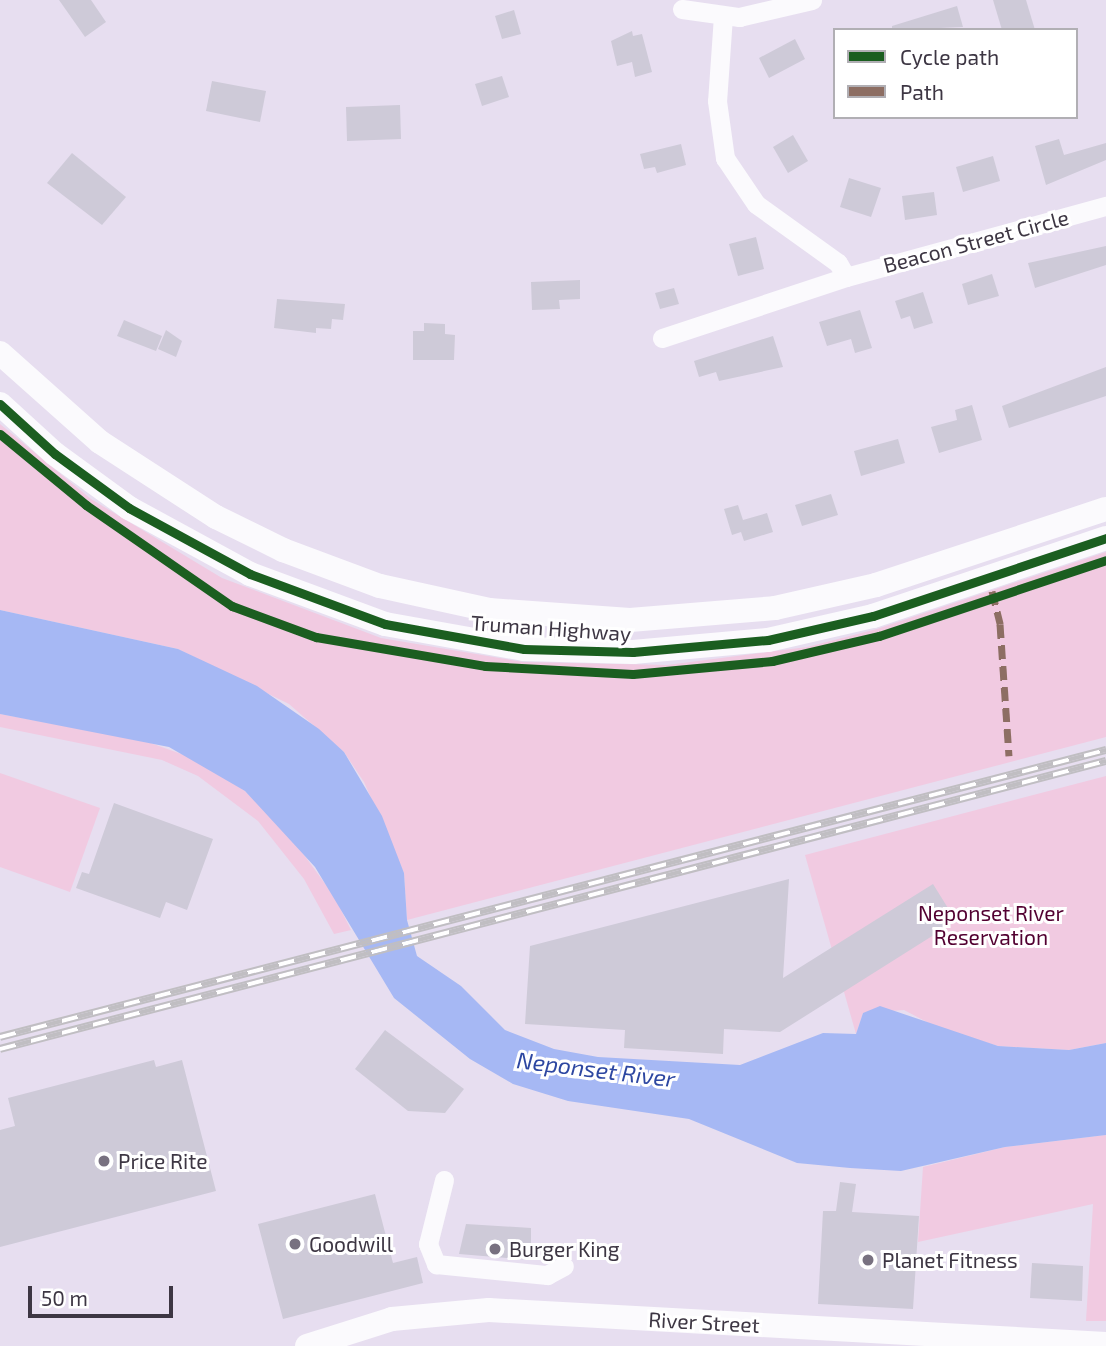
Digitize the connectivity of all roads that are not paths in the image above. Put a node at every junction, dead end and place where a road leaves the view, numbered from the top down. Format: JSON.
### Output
{"nodes":[{"id":1,"x":812,"y":0,"type":"edge"},
{"id":2,"x":682,"y":9,"type":"dead end"},
{"id":3,"x":723,"y":16,"type":"junction"},
{"id":4,"x":1106,"y":206,"type":"edge"},
{"id":5,"x":846,"y":277,"type":"junction"},
{"id":6,"x":662,"y":338,"type":"dead end"},
{"id":7,"x":0,"y":353,"type":"edge"},
{"id":8,"x":0,"y":404,"type":"edge"},
{"id":9,"x":78,"y":425,"type":"junction"},
{"id":10,"x":55,"y":454,"type":"junction"},
{"id":11,"x":1106,"y":509,"type":"edge"},
{"id":12,"x":1041,"y":531,"type":"junction"},
{"id":13,"x":1106,"y":538,"type":"edge"},
{"id":14,"x":1049,"y":557,"type":"junction"},
{"id":15,"x":444,"y":1180,"type":"dead end"},
{"id":16,"x":564,"y":1266,"type":"dead end"},
{"id":17,"x":957,"y":1342,"type":"edge"},
{"id":18,"x":1106,"y":1344,"type":"edge"},
{"id":19,"x":307,"y":1346,"type":"edge"}],
"edges":[{"from":1,"to":3,"type":"street"},
{"from":2,"to":3,"type":"street"},
{"from":3,"to":5,"type":"street"},
{"from":4,"to":5,"type":"street","name":"Beacon Street Circle"},
{"from":5,"to":6,"type":"street","name":"Beacon Street Circle"},
{"from":7,"to":9,"type":"main road","name":"Truman Highway"},
{"from":8,"to":10,"type":"main road","name":"Truman Highway"},
{"from":9,"to":10,"type":"main road"},
{"from":9,"to":12,"type":"main road","name":"Truman Highway"},
{"from":10,"to":14,"type":"main road","name":"Truman Highway"},
{"from":11,"to":12,"type":"main road","name":"Truman Highway"},
{"from":12,"to":14,"type":"main road"},
{"from":13,"to":14,"type":"main road","name":"Truman Highway"},
{"from":15,"to":16,"type":"street"},
{"from":17,"to":18,"type":"main road","name":"River Street"},
{"from":17,"to":19,"type":"main road","name":"River Street"}]}
